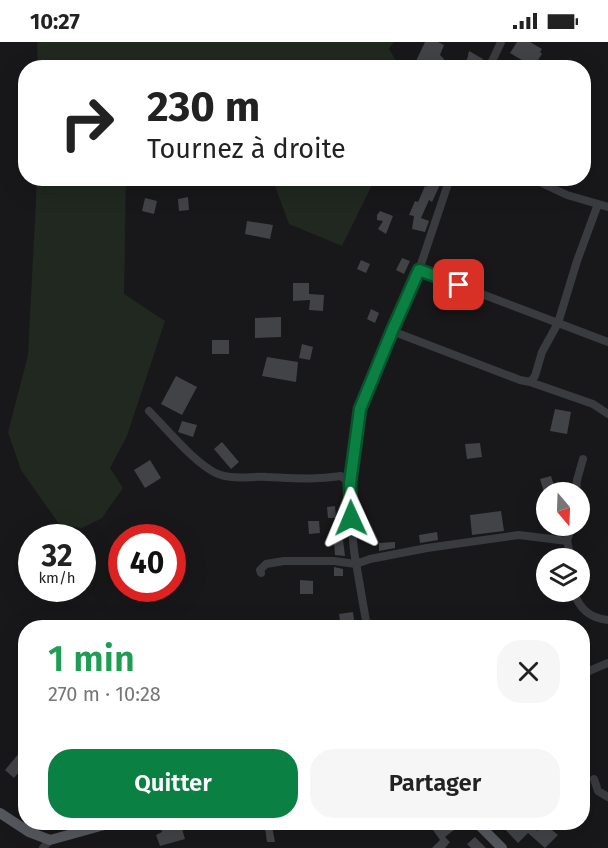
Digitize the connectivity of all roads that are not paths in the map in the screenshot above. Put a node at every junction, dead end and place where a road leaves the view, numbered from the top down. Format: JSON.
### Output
{"nodes":[{"id":1,"x":501,"y":42,"type":"edge"},
{"id":2,"x":493,"y":60,"type":"edge"},
{"id":3,"x":447,"y":186,"type":"edge"},
{"id":4,"x":548,"y":186,"type":"edge"},
{"id":5,"x":598,"y":204,"type":"junction"},
{"id":6,"x":608,"y":207,"type":"edge"},
{"id":7,"x":419,"y":270,"type":"junction"},
{"id":8,"x":558,"y":323,"type":"junction"},
{"id":9,"x":392,"y":331,"type":"junction"},
{"id":10,"x":608,"y":342,"type":"edge"},
{"id":11,"x":530,"y":382,"type":"junction"},
{"id":12,"x":149,"y":411,"type":"dead end"},
{"id":13,"x":608,"y":414,"type":"edge"},
{"id":14,"x":583,"y":459,"type":"dead end"},
{"id":15,"x":577,"y":482,"type":"edge"},
{"id":16,"x":350,"y":483,"type":"junction"},
{"id":17,"x":569,"y":536,"type":"edge"},
{"id":18,"x":567,"y":541,"type":"junction"},
{"id":19,"x":569,"y":548,"type":"edge"},
{"id":20,"x":356,"y":564,"type":"junction"},
{"id":21,"x":261,"y":573,"type":"dead end"},
{"id":22,"x":579,"y":602,"type":"edge"},
{"id":23,"x":366,"y":620,"type":"edge"},
{"id":24,"x":608,"y":620,"type":"edge"},
{"id":25,"x":608,"y":663,"type":"edge"},
{"id":26,"x":590,"y":672,"type":"edge"},
{"id":27,"x":594,"y":780,"type":"dead end"},
{"id":28,"x":608,"y":797,"type":"edge"},
{"id":29,"x":0,"y":813,"type":"edge"},
{"id":30,"x":18,"y":824,"type":"edge"},
{"id":31,"x":27,"y":830,"type":"edge"},
{"id":32,"x":90,"y":830,"type":"edge"},
{"id":33,"x":484,"y":830,"type":"edge"},
{"id":34,"x":47,"y":844,"type":"edge"},
{"id":35,"x":502,"y":848,"type":"edge"}],
"edges":[{"from":1,"to":2,"type":"street"},
{"from":3,"to":7,"type":"street"},
{"from":4,"to":5,"type":"street"},
{"from":5,"to":6,"type":"street"},
{"from":5,"to":8,"type":"street"},
{"from":7,"to":8,"type":"street"},
{"from":7,"to":9,"type":"street"},
{"from":8,"to":10,"type":"street"},
{"from":8,"to":11,"type":"street"},
{"from":9,"to":11,"type":"street"},
{"from":9,"to":16,"type":"street"},
{"from":11,"to":13,"type":"street"},
{"from":12,"to":16,"type":"street"},
{"from":14,"to":15,"type":"street"},
{"from":16,"to":20,"type":"street"},
{"from":17,"to":18,"type":"street"},
{"from":18,"to":19,"type":"street"},
{"from":18,"to":20,"type":"street"},
{"from":20,"to":21,"type":"street"},
{"from":20,"to":23,"type":"street"},
{"from":22,"to":24,"type":"street"},
{"from":25,"to":26,"type":"street"},
{"from":27,"to":28,"type":"street"},
{"from":29,"to":30,"type":"main road"},
{"from":31,"to":34,"type":"main road"},
{"from":32,"to":34,"type":"main road"},
{"from":33,"to":35,"type":"main road"}]}
